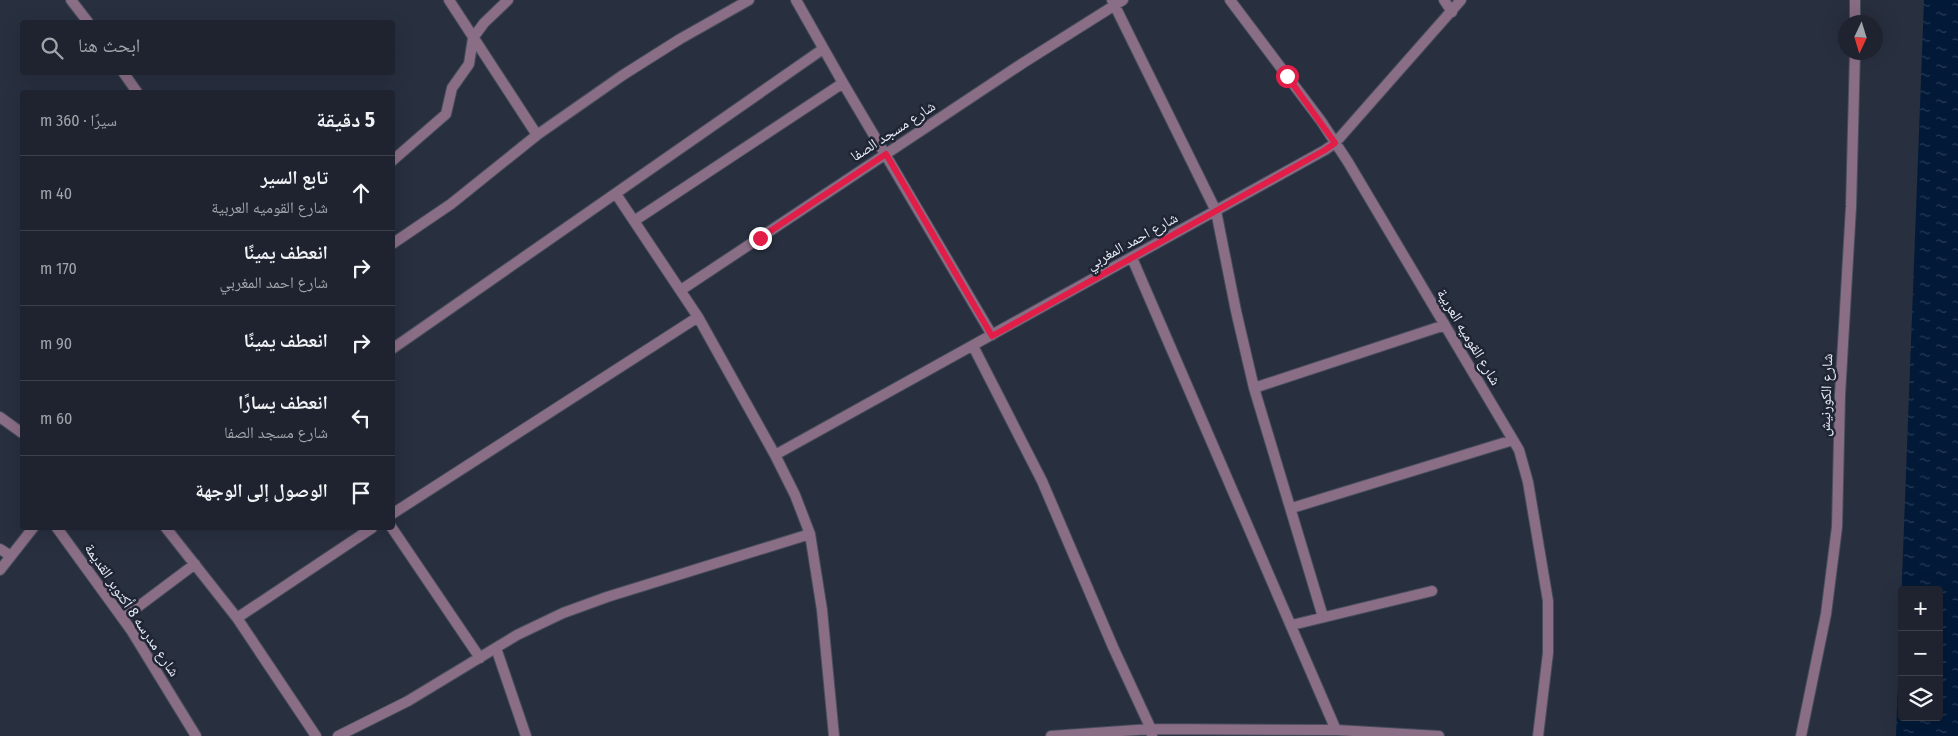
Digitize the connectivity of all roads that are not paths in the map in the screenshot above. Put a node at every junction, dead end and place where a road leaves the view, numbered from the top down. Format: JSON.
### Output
{"nodes":[{"id":1,"x":72,"y":0,"type":"edge"},
{"id":2,"x":449,"y":0,"type":"edge"},
{"id":3,"x":508,"y":0,"type":"edge"},
{"id":4,"x":749,"y":0,"type":"edge"},
{"id":5,"x":796,"y":0,"type":"edge"},
{"id":6,"x":1230,"y":0,"type":"edge"},
{"id":7,"x":1444,"y":0,"type":"edge"},
{"id":8,"x":1461,"y":0,"type":"edge"},
{"id":9,"x":1855,"y":0,"type":"edge"},
{"id":10,"x":1117,"y":2,"type":"edge"},
{"id":11,"x":1452,"y":12,"type":"junction"},
{"id":12,"x":1855,"y":15,"type":"edge"},
{"id":13,"x":87,"y":20,"type":"edge"},
{"id":14,"x":473,"y":38,"type":"junction"},
{"id":15,"x":823,"y":50,"type":"junction"},
{"id":16,"x":1855,"y":60,"type":"edge"},
{"id":17,"x":125,"y":75,"type":"edge"},
{"id":18,"x":842,"y":83,"type":"junction"},
{"id":19,"x":136,"y":90,"type":"edge"},
{"id":20,"x":537,"y":135,"type":"junction"},
{"id":21,"x":1335,"y":143,"type":"junction"},
{"id":22,"x":886,"y":154,"type":"junction"},
{"id":23,"x":395,"y":158,"type":"edge"},
{"id":24,"x":616,"y":194,"type":"junction"},
{"id":25,"x":1216,"y":211,"type":"junction"},
{"id":26,"x":634,"y":221,"type":"junction"},
{"id":27,"x":395,"y":242,"type":"edge"},
{"id":28,"x":1132,"y":258,"type":"junction"},
{"id":29,"x":681,"y":290,"type":"junction"},
{"id":30,"x":698,"y":317,"type":"junction"},
{"id":31,"x":1445,"y":325,"type":"junction"},
{"id":32,"x":992,"y":336,"type":"junction"},
{"id":33,"x":395,"y":346,"type":"edge"},
{"id":34,"x":973,"y":346,"type":"junction"},
{"id":35,"x":1254,"y":388,"type":"junction"},
{"id":36,"x":0,"y":416,"type":"edge"},
{"id":37,"x":20,"y":431,"type":"edge"},
{"id":38,"x":1513,"y":440,"type":"junction"},
{"id":39,"x":776,"y":455,"type":"junction"},
{"id":40,"x":1292,"y":508,"type":"junction"},
{"id":41,"x":395,"y":512,"type":"edge"},
{"id":42,"x":31,"y":530,"type":"edge"},
{"id":43,"x":58,"y":530,"type":"edge"},
{"id":44,"x":168,"y":530,"type":"edge"},
{"id":45,"x":369,"y":530,"type":"edge"},
{"id":46,"x":393,"y":530,"type":"edge"},
{"id":47,"x":810,"y":534,"type":"junction"},
{"id":48,"x":0,"y":549,"type":"edge"},
{"id":49,"x":11,"y":556,"type":"junction"},
{"id":50,"x":195,"y":564,"type":"junction"},
{"id":51,"x":0,"y":570,"type":"edge"},
{"id":52,"x":1432,"y":591,"type":"dead end"},
{"id":53,"x":1323,"y":617,"type":"junction"},
{"id":54,"x":122,"y":618,"type":"junction"},
{"id":55,"x":237,"y":618,"type":"junction"},
{"id":56,"x":1292,"y":626,"type":"junction"},
{"id":57,"x":496,"y":648,"type":"junction"},
{"id":58,"x":480,"y":658,"type":"junction"},
{"id":59,"x":1336,"y":730,"type":"junction"},
{"id":60,"x":1152,"y":733,"type":"edge"},
{"id":61,"x":196,"y":736,"type":"edge"},
{"id":62,"x":316,"y":736,"type":"edge"},
{"id":63,"x":338,"y":736,"type":"edge"},
{"id":64,"x":526,"y":736,"type":"edge"},
{"id":65,"x":834,"y":736,"type":"edge"},
{"id":66,"x":1051,"y":736,"type":"edge"},
{"id":67,"x":1439,"y":736,"type":"edge"},
{"id":68,"x":1538,"y":736,"type":"edge"},
{"id":69,"x":1801,"y":736,"type":"edge"}],
"edges":[{"from":1,"to":13,"type":"street"},
{"from":2,"to":14,"type":"street"},
{"from":3,"to":14,"type":"street"},
{"from":4,"to":20,"type":"street"},
{"from":5,"to":15,"type":"street"},
{"from":6,"to":21,"type":"street","name":"شارع القوميه العربية"},
{"from":7,"to":11,"type":"street"},
{"from":8,"to":11,"type":"street","name":"شارع احمد المغربي"},
{"from":9,"to":12,"type":"street"},
{"from":10,"to":22,"type":"street","name":"شارع مسجد الصفا"},
{"from":10,"to":25,"type":"street"},
{"from":11,"to":21,"type":"street","name":"شارع احمد المغربي"},
{"from":14,"to":20,"type":"street"},
{"from":14,"to":23,"type":"street"},
{"from":15,"to":18,"type":"street"},
{"from":15,"to":24,"type":"street"},
{"from":16,"to":69,"type":"street","name":"شارع الكورنيش"},
{"from":17,"to":19,"type":"street"},
{"from":18,"to":22,"type":"street"},
{"from":18,"to":26,"type":"street"},
{"from":20,"to":27,"type":"street"},
{"from":21,"to":25,"type":"street","name":"شارع احمد المغربي"},
{"from":21,"to":31,"type":"street","name":"شارع القوميه العربية"},
{"from":22,"to":29,"type":"street","name":"شارع مسجد الصفا"},
{"from":22,"to":32,"type":"street"},
{"from":24,"to":26,"type":"street"},
{"from":24,"to":33,"type":"street"},
{"from":25,"to":28,"type":"street","name":"شارع احمد المغربي"},
{"from":25,"to":35,"type":"street"},
{"from":26,"to":29,"type":"street"},
{"from":28,"to":32,"type":"street","name":"شارع احمد المغربي"},
{"from":28,"to":56,"type":"street"},
{"from":29,"to":30,"type":"street"},
{"from":30,"to":39,"type":"street"},
{"from":30,"to":41,"type":"street"},
{"from":31,"to":35,"type":"street"},
{"from":31,"to":38,"type":"street","name":"شارع القوميه العربية"},
{"from":32,"to":34,"type":"street","name":"شارع احمد المغربي"},
{"from":34,"to":39,"type":"street","name":"شارع احمد المغربي"},
{"from":34,"to":60,"type":"street"},
{"from":35,"to":40,"type":"street"},
{"from":36,"to":37,"type":"street"},
{"from":38,"to":40,"type":"street"},
{"from":38,"to":68,"type":"street","name":"شارع القوميه العربية"},
{"from":39,"to":47,"type":"street"},
{"from":40,"to":53,"type":"street"},
{"from":42,"to":49,"type":"street"},
{"from":43,"to":54,"type":"street","name":"شارع مدرسه 8 أكتوبر القديمة"},
{"from":44,"to":50,"type":"street"},
{"from":45,"to":55,"type":"street"},
{"from":46,"to":58,"type":"street"},
{"from":47,"to":57,"type":"street"},
{"from":47,"to":65,"type":"street"},
{"from":48,"to":49,"type":"street"},
{"from":49,"to":51,"type":"street"},
{"from":50,"to":54,"type":"street"},
{"from":50,"to":55,"type":"street"},
{"from":52,"to":53,"type":"street"},
{"from":53,"to":56,"type":"street"},
{"from":54,"to":61,"type":"street","name":"شارع مدرسه 8 أكتوبر القديمة"},
{"from":55,"to":62,"type":"street"},
{"from":56,"to":59,"type":"street"},
{"from":57,"to":58,"type":"street"},
{"from":57,"to":64,"type":"street"},
{"from":58,"to":63,"type":"street"},
{"from":59,"to":60,"type":"street"},
{"from":59,"to":67,"type":"street"},
{"from":60,"to":66,"type":"street"}]}
